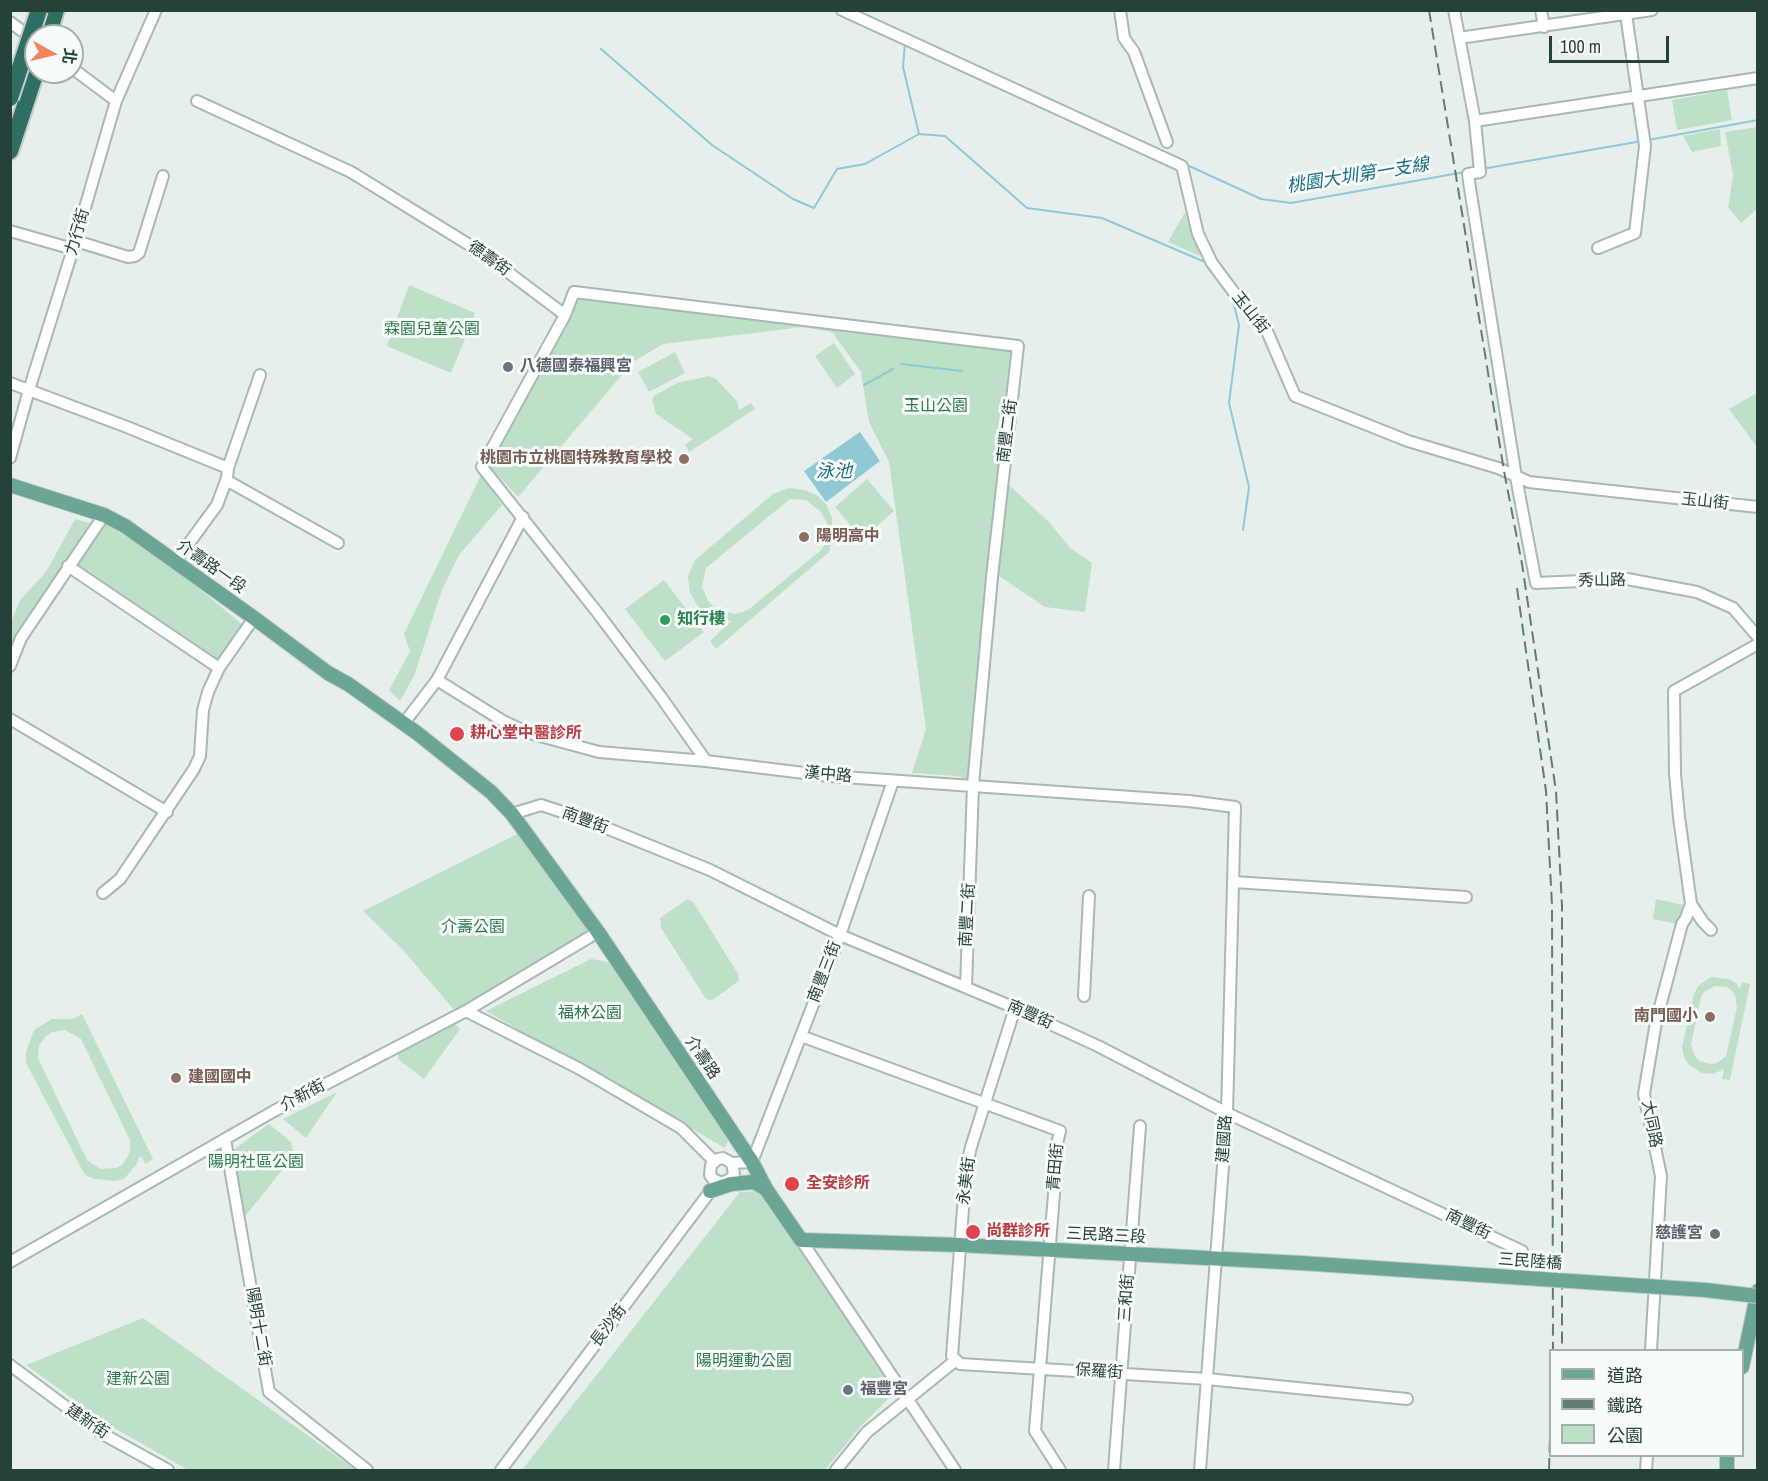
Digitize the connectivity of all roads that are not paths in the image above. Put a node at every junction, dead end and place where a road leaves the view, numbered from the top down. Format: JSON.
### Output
{"nodes":[{"id":1,"x":39,"y":10,"type":"edge"},
{"id":2,"x":156,"y":10,"type":"edge"},
{"id":3,"x":842,"y":10,"type":"edge"},
{"id":4,"x":1120,"y":10,"type":"edge"},
{"id":5,"x":1454,"y":10,"type":"edge"},
{"id":6,"x":1541,"y":10,"type":"edge"},
{"id":7,"x":1652,"y":10,"type":"edge"},
{"id":8,"x":1626,"y":14,"type":"junction"},
{"id":9,"x":10,"y":22,"type":"edge"},
{"id":10,"x":1544,"y":27,"type":"junction"},
{"id":11,"x":24,"y":32,"type":"edge"},
{"id":12,"x":1459,"y":38,"type":"junction"},
{"id":13,"x":84,"y":77,"type":"edge"},
{"id":14,"x":1758,"y":78,"type":"edge"},
{"id":15,"x":32,"y":84,"type":"edge"},
{"id":16,"x":1638,"y":96,"type":"junction"},
{"id":17,"x":10,"y":98,"type":"edge"},
{"id":18,"x":116,"y":101,"type":"junction"},
{"id":19,"x":197,"y":101,"type":"dead end"},
{"id":20,"x":1475,"y":121,"type":"junction"},
{"id":21,"x":1167,"y":142,"type":"dead end"},
{"id":22,"x":10,"y":150,"type":"edge"},
{"id":23,"x":163,"y":176,"type":"dead end"},
{"id":24,"x":10,"y":231,"type":"edge"},
{"id":25,"x":74,"y":245,"type":"junction"},
{"id":26,"x":1598,"y":248,"type":"dead end"},
{"id":27,"x":565,"y":315,"type":"junction"},
{"id":28,"x":260,"y":375,"type":"dead end"},
{"id":29,"x":10,"y":383,"type":"edge"},
{"id":30,"x":29,"y":390,"type":"junction"},
{"id":31,"x":10,"y":458,"type":"edge"},
{"id":32,"x":228,"y":468,"type":"junction"},
{"id":33,"x":1516,"y":477,"type":"junction"},
{"id":34,"x":226,"y":480,"type":"junction"},
{"id":35,"x":10,"y":485,"type":"edge"},
{"id":36,"x":1758,"y":507,"type":"edge"},
{"id":37,"x":104,"y":515,"type":"junction"},
{"id":38,"x":523,"y":517,"type":"junction"},
{"id":39,"x":338,"y":543,"type":"dead end"},
{"id":40,"x":176,"y":561,"type":"junction"},
{"id":41,"x":69,"y":566,"type":"junction"},
{"id":42,"x":254,"y":618,"type":"junction"},
{"id":43,"x":1758,"y":637,"type":"edge"},
{"id":44,"x":1758,"y":644,"type":"edge"},
{"id":45,"x":10,"y":666,"type":"edge"},
{"id":46,"x":219,"y":668,"type":"junction"},
{"id":47,"x":437,"y":680,"type":"junction"},
{"id":48,"x":377,"y":704,"type":"joint"},
{"id":49,"x":10,"y":719,"type":"edge"},
{"id":50,"x":404,"y":723,"type":"junction"},
{"id":51,"x":706,"y":761,"type":"junction"},
{"id":52,"x":893,"y":781,"type":"junction"},
{"id":53,"x":973,"y":785,"type":"junction"},
{"id":54,"x":1235,"y":807,"type":"joint"},
{"id":55,"x":167,"y":812,"type":"junction"},
{"id":56,"x":512,"y":814,"type":"junction"},
{"id":57,"x":1234,"y":882,"type":"junction"},
{"id":58,"x":103,"y":893,"type":"dead end"},
{"id":59,"x":1089,"y":896,"type":"dead end"},
{"id":60,"x":1466,"y":897,"type":"dead end"},
{"id":61,"x":1691,"y":904,"type":"junction"},
{"id":62,"x":1711,"y":930,"type":"dead end"},
{"id":63,"x":598,"y":932,"type":"junction"},
{"id":64,"x":840,"y":935,"type":"junction"},
{"id":65,"x":966,"y":987,"type":"junction"},
{"id":66,"x":1084,"y":996,"type":"dead end"},
{"id":67,"x":1016,"y":1008,"type":"junction"},
{"id":68,"x":466,"y":1011,"type":"junction"},
{"id":69,"x":801,"y":1036,"type":"junction"},
{"id":70,"x":984,"y":1105,"type":"junction"},
{"id":71,"x":1227,"y":1113,"type":"junction"},
{"id":72,"x":1140,"y":1126,"type":"dead end"},
{"id":73,"x":225,"y":1139,"type":"junction"},
{"id":74,"x":714,"y":1161,"type":"junction"},
{"id":75,"x":752,"y":1162,"type":"junction"},
{"id":76,"x":732,"y":1163,"type":"junction"},
{"id":77,"x":713,"y":1187,"type":"junction"},
{"id":78,"x":766,"y":1189,"type":"junction"},
{"id":79,"x":801,"y":1240,"type":"junction"},
{"id":80,"x":960,"y":1245,"type":"junction"},
{"id":81,"x":1049,"y":1250,"type":"junction"},
{"id":82,"x":1130,"y":1254,"type":"junction"},
{"id":83,"x":1215,"y":1259,"type":"junction"},
{"id":84,"x":10,"y":1262,"type":"edge"},
{"id":85,"x":1301,"y":1263,"type":"joint"},
{"id":86,"x":1522,"y":1269,"type":"dead end"},
{"id":87,"x":1757,"y":1294,"type":"edge"},
{"id":88,"x":1651,"y":1349,"type":"edge"},
{"id":89,"x":956,"y":1360,"type":"junction"},
{"id":90,"x":1744,"y":1362,"type":"edge"},
{"id":91,"x":10,"y":1365,"type":"edge"},
{"id":92,"x":1040,"y":1368,"type":"junction"},
{"id":93,"x":1121,"y":1373,"type":"junction"},
{"id":94,"x":1207,"y":1379,"type":"junction"},
{"id":95,"x":906,"y":1398,"type":"junction"},
{"id":96,"x":1407,"y":1399,"type":"dead end"},
{"id":97,"x":168,"y":1470,"type":"edge"},
{"id":98,"x":366,"y":1470,"type":"edge"},
{"id":99,"x":501,"y":1470,"type":"edge"},
{"id":100,"x":836,"y":1470,"type":"edge"},
{"id":101,"x":955,"y":1470,"type":"edge"},
{"id":102,"x":1060,"y":1470,"type":"edge"},
{"id":103,"x":1114,"y":1470,"type":"edge"},
{"id":104,"x":1200,"y":1470,"type":"edge"}],
"edges":[{"from":1,"to":17,"type":"highway","bridge":true},
{"from":2,"to":18,"type":"street","name":"力行街"},
{"from":3,"to":33,"type":"street","name":"玉山街"},
{"from":4,"to":21,"type":"street"},
{"from":5,"to":12,"type":"street"},
{"from":6,"to":10,"type":"street"},
{"from":7,"to":8,"type":"street"},
{"from":8,"to":10,"type":"street"},
{"from":8,"to":16,"type":"street"},
{"from":9,"to":11,"type":"street"},
{"from":10,"to":12,"type":"street"},
{"from":12,"to":20,"type":"street"},
{"from":13,"to":18,"type":"street"},
{"from":14,"to":16,"type":"street"},
{"from":15,"to":22,"type":"highway"},
{"from":16,"to":20,"type":"street"},
{"from":16,"to":26,"type":"street"},
{"from":18,"to":25,"type":"street","name":"力行街"},
{"from":19,"to":27,"type":"street","name":"德壽街"},
{"from":20,"to":33,"type":"street"},
{"from":23,"to":25,"type":"street"},
{"from":24,"to":25,"type":"street"},
{"from":25,"to":30,"type":"street","name":"力行街"},
{"from":27,"to":38,"type":"street"},
{"from":27,"to":53,"type":"street","name":"南豐二街"},
{"from":28,"to":32,"type":"street"},
{"from":29,"to":30,"type":"street"},
{"from":30,"to":31,"type":"street","name":"力行街"},
{"from":30,"to":32,"type":"street"},
{"from":32,"to":34,"type":"street"},
{"from":33,"to":36,"type":"street","name":"玉山街"},
{"from":33,"to":43,"type":"street","name":"秀山路"},
{"from":34,"to":39,"type":"street"},
{"from":34,"to":40,"type":"street"},
{"from":35,"to":37,"type":"main road","name":"介壽路一段"},
{"from":37,"to":40,"type":"main road","name":"介壽路一段"},
{"from":37,"to":41,"type":"street"},
{"from":38,"to":47,"type":"street"},
{"from":38,"to":51,"type":"street"},
{"from":40,"to":42,"type":"main road","name":"介壽路一段"},
{"from":41,"to":45,"type":"street"},
{"from":41,"to":46,"type":"street"},
{"from":42,"to":46,"type":"street"},
{"from":42,"to":48,"type":"main road","name":"介壽路一段"},
{"from":44,"to":61,"type":"street"},
{"from":46,"to":55,"type":"street"},
{"from":47,"to":50,"type":"street"},
{"from":47,"to":51,"type":"street","name":"漢中路"},
{"from":48,"to":50,"type":"main road","name":"介壽路"},
{"from":49,"to":55,"type":"street"},
{"from":50,"to":56,"type":"main road","name":"介壽路"},
{"from":51,"to":52,"type":"street","name":"漢中路"},
{"from":52,"to":53,"type":"street","name":"漢中路"},
{"from":52,"to":64,"type":"street","name":"南豐三街"},
{"from":53,"to":54,"type":"street","name":"漢中路"},
{"from":53,"to":65,"type":"street","name":"南豐二街"},
{"from":54,"to":57,"type":"street","name":"建國路"},
{"from":55,"to":58,"type":"street"},
{"from":56,"to":63,"type":"main road","name":"介壽路"},
{"from":56,"to":64,"type":"street","name":"南豐街"},
{"from":57,"to":60,"type":"street"},
{"from":57,"to":71,"type":"street","name":"建國路"},
{"from":59,"to":66,"type":"street"},
{"from":61,"to":62,"type":"street"},
{"from":61,"to":88,"type":"street","name":"大同路"},
{"from":63,"to":68,"type":"street","name":"介新街"},
{"from":63,"to":75,"type":"main road","name":"介壽路"},
{"from":64,"to":65,"type":"street","name":"南豐街"},
{"from":64,"to":69,"type":"street","name":"南豐三街"},
{"from":65,"to":67,"type":"street","name":"南豐街"},
{"from":67,"to":70,"type":"street","name":"永美街"},
{"from":67,"to":71,"type":"street","name":"南豐街"},
{"from":68,"to":73,"type":"street","name":"介新街"},
{"from":68,"to":74,"type":"street"},
{"from":69,"to":70,"type":"street","name":"青田街"},
{"from":69,"to":75,"type":"street","name":"南豐三街"},
{"from":70,"to":80,"type":"street","name":"永美街"},
{"from":70,"to":81,"type":"street","name":"青田街"},
{"from":71,"to":83,"type":"street","name":"建國路"},
{"from":71,"to":86,"type":"street","name":"南豐街"},
{"from":72,"to":82,"type":"street","name":"三和街"},
{"from":73,"to":84,"type":"street","name":"介新街"},
{"from":73,"to":98,"type":"street","name":"陽明十二街"},
{"from":74,"to":76,"type":"street"},
{"from":74,"to":77,"type":"street"},
{"from":75,"to":76,"type":"street"},
{"from":75,"to":78,"type":"main road","name":"介壽路"},
{"from":76,"to":77,"type":"street","name":"長沙街"},
{"from":77,"to":78,"type":"main road"},
{"from":77,"to":99,"type":"street","name":"長沙街"},
{"from":78,"to":79,"type":"main road","name":"介壽路"},
{"from":79,"to":80,"type":"main road","name":"三民路三段"},
{"from":79,"to":95,"type":"street","name":"介壽路"},
{"from":80,"to":81,"type":"main road","name":"三民路三段"},
{"from":80,"to":89,"type":"street","name":"永美街"},
{"from":81,"to":82,"type":"main road","name":"三民路三段"},
{"from":81,"to":92,"type":"street","name":"青田街"},
{"from":82,"to":83,"type":"main road","name":"三民路三段"},
{"from":82,"to":93,"type":"street","name":"三和街"},
{"from":83,"to":85,"type":"main road","name":"三民路三段"},
{"from":83,"to":94,"type":"street","name":"建國路"},
{"from":85,"to":87,"type":"main road","name":"三民陸橋","bridge":true},
{"from":87,"to":90,"type":"main road"},
{"from":89,"to":92,"type":"street","name":"保羅街"},
{"from":89,"to":95,"type":"street"},
{"from":91,"to":97,"type":"street","name":"建新街"},
{"from":92,"to":93,"type":"street","name":"保羅街"},
{"from":92,"to":102,"type":"street","name":"青田街"},
{"from":93,"to":94,"type":"street","name":"保羅街"},
{"from":93,"to":103,"type":"street","name":"三和街"},
{"from":94,"to":96,"type":"street","name":"保羅街"},
{"from":94,"to":104,"type":"street","name":"建國路"},
{"from":95,"to":100,"type":"street"},
{"from":95,"to":101,"type":"street","name":"介壽路"}]}
